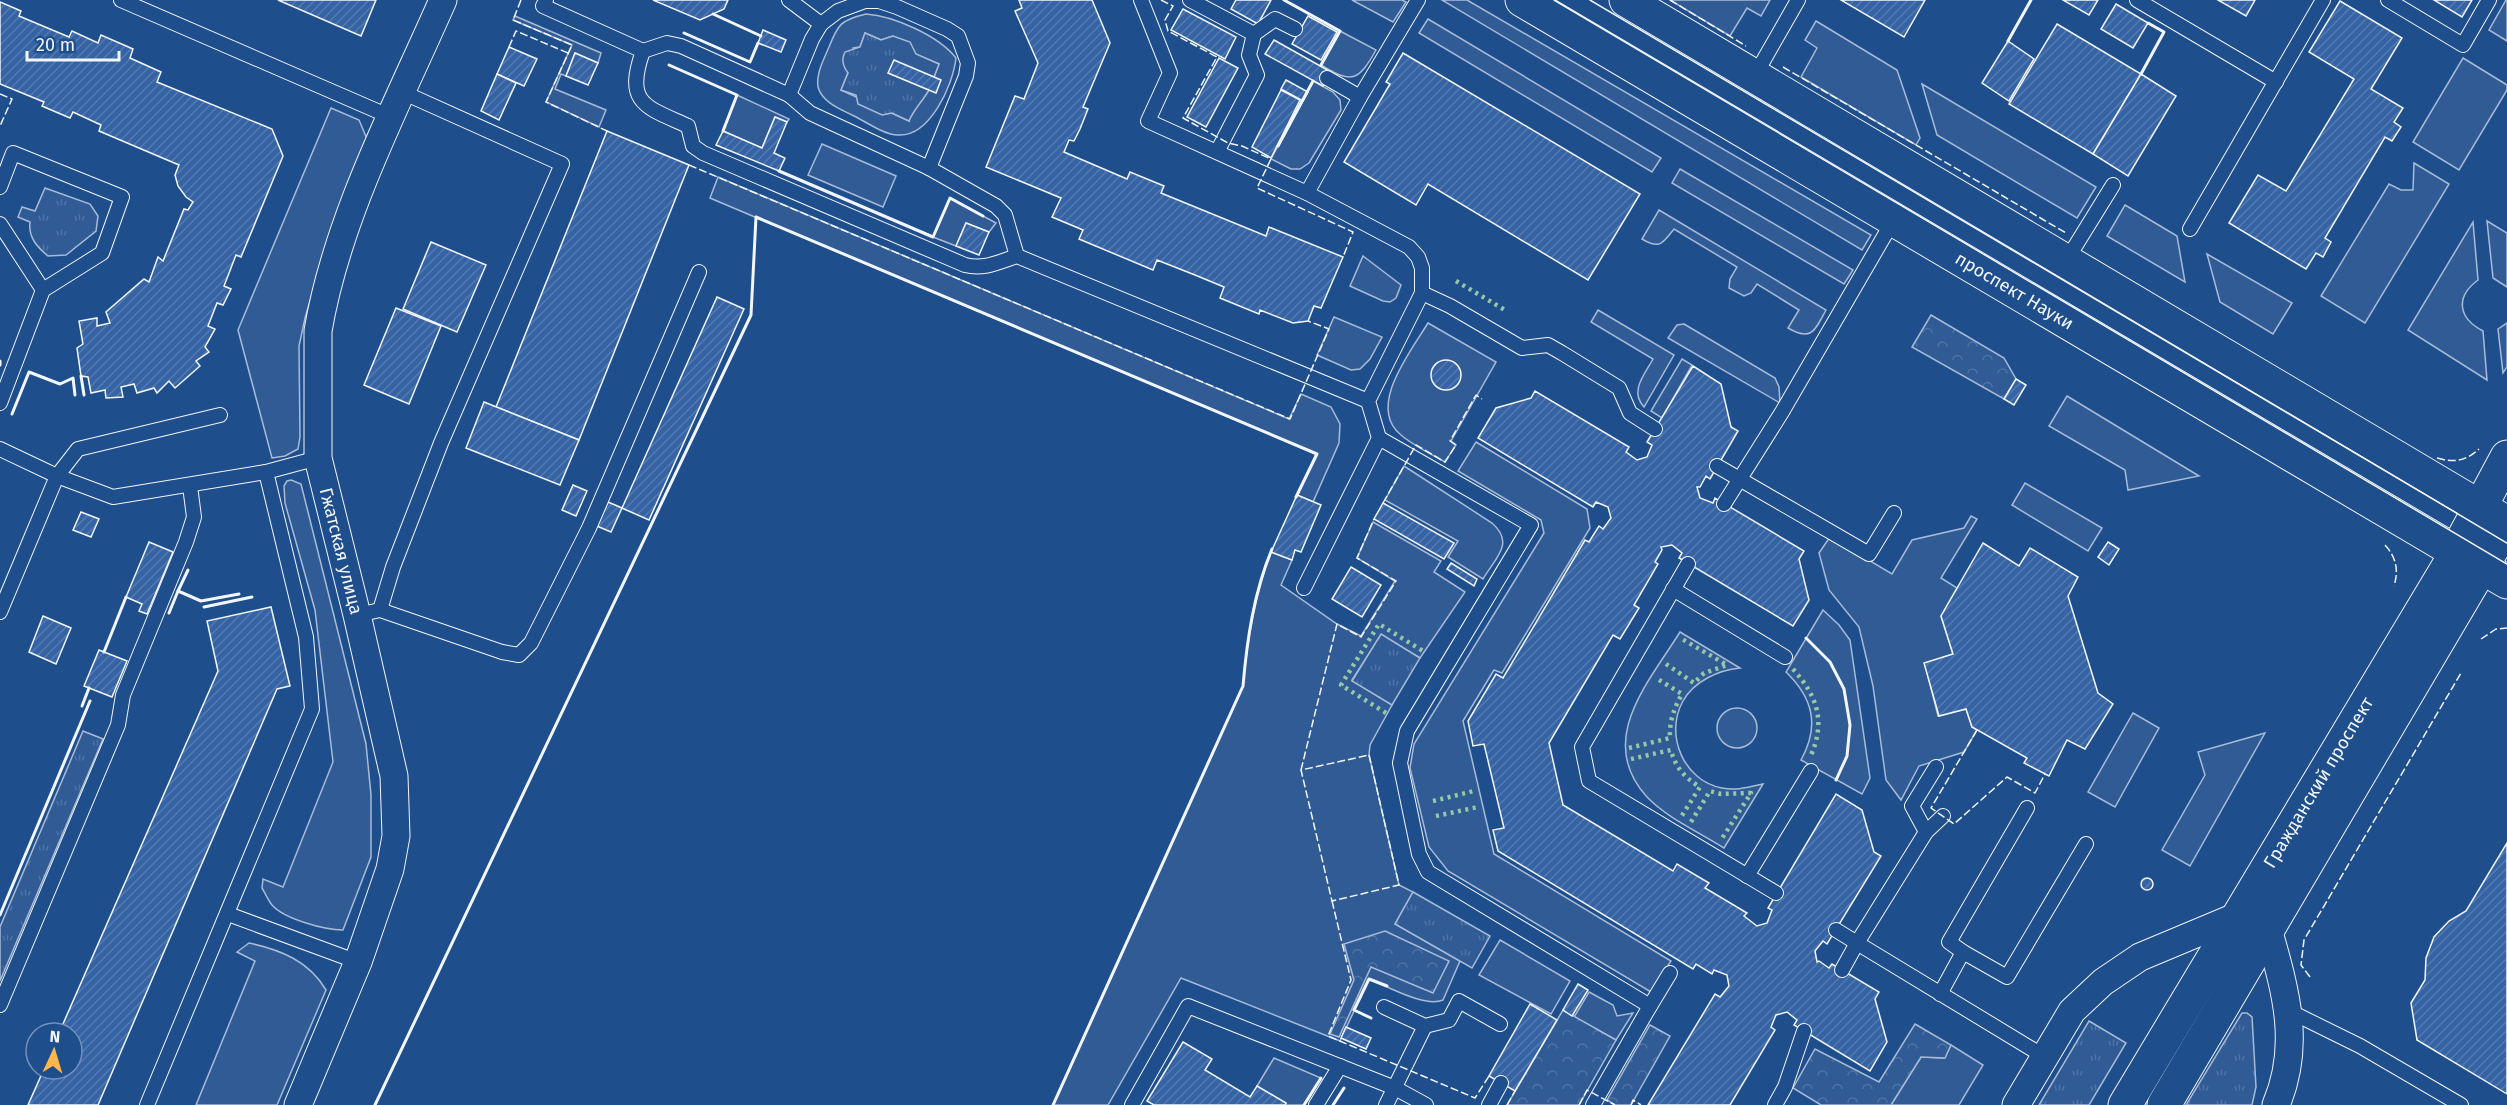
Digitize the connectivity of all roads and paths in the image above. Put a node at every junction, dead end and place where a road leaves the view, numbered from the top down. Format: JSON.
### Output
{"nodes":[{"id":1,"x":121,"y":0,"type":"edge"},
{"id":2,"x":443,"y":0,"type":"edge"},
{"id":3,"x":546,"y":0,"type":"edge"},
{"id":4,"x":789,"y":0,"type":"edge"},
{"id":5,"x":1141,"y":0,"type":"edge"},
{"id":6,"x":1190,"y":0,"type":"edge"},
{"id":7,"x":1418,"y":0,"type":"edge"},
{"id":8,"x":1522,"y":0,"type":"edge"},
{"id":9,"x":1626,"y":0,"type":"edge"},
{"id":10,"x":1798,"y":0,"type":"edge"},
{"id":11,"x":2137,"y":0,"type":"edge"},
{"id":12,"x":2323,"y":0,"type":"edge"},
{"id":13,"x":2388,"y":0,"type":"edge"},
{"id":14,"x":2489,"y":0,"type":"edge"},
{"id":15,"x":821,"y":24,"type":"junction"},
{"id":16,"x":1295,"y":29,"type":"dead end"},
{"id":17,"x":1254,"y":34,"type":"junction"},
{"id":18,"x":642,"y":51,"type":"junction"},
{"id":19,"x":1754,"y":77,"type":"junction"},
{"id":20,"x":1327,"y":78,"type":"dead end"},
{"id":21,"x":2276,"y":82,"type":"junction"},
{"id":22,"x":402,"y":92,"type":"junction"},
{"id":23,"x":789,"y":95,"type":"junction"},
{"id":24,"x":1360,"y":96,"type":"junction"},
{"id":25,"x":392,"y":117,"type":"junction"},
{"id":26,"x":1217,"y":152,"type":"junction"},
{"id":27,"x":929,"y":168,"type":"junction"},
{"id":28,"x":2113,"y":185,"type":"dead end"},
{"id":29,"x":0,"y":187,"type":"edge"},
{"id":30,"x":1307,"y":193,"type":"junction"},
{"id":31,"x":1893,"y":221,"type":"junction"},
{"id":32,"x":0,"y":224,"type":"edge"},
{"id":33,"x":2190,"y":229,"type":"dead end"},
{"id":34,"x":1017,"y":256,"type":"junction"},
{"id":35,"x":2066,"y":261,"type":"junction"},
{"id":36,"x":699,"y":272,"type":"dead end"},
{"id":37,"x":43,"y":290,"type":"junction"},
{"id":38,"x":1422,"y":293,"type":"junction"},
{"id":39,"x":1368,"y":400,"type":"junction"},
{"id":40,"x":0,"y":404,"type":"edge"},
{"id":41,"x":220,"y":415,"type":"dead end"},
{"id":42,"x":1655,"y":429,"type":"dead end"},
{"id":43,"x":1379,"y":438,"type":"junction"},
{"id":44,"x":0,"y":449,"type":"edge"},
{"id":45,"x":2507,"y":457,"type":"edge"},
{"id":46,"x":318,"y":458,"type":"junction"},
{"id":47,"x":1718,"y":466,"type":"dead end"},
{"id":48,"x":266,"y":472,"type":"junction"},
{"id":49,"x":57,"y":476,"type":"junction"},
{"id":50,"x":1741,"y":480,"type":"junction"},
{"id":51,"x":190,"y":486,"type":"junction"},
{"id":52,"x":1724,"y":504,"type":"dead end"},
{"id":53,"x":1894,"y":513,"type":"dead end"},
{"id":54,"x":2498,"y":519,"type":"edge"},
{"id":55,"x":1688,"y":564,"type":"dead end"},
{"id":56,"x":2482,"y":568,"type":"edge"},
{"id":57,"x":1304,"y":588,"type":"dead end"},
{"id":58,"x":1674,"y":589,"type":"junction"},
{"id":59,"x":0,"y":612,"type":"edge"},
{"id":60,"x":369,"y":612,"type":"junction"},
{"id":61,"x":1785,"y":657,"type":"dead end"},
{"id":62,"x":1936,"y":767,"type":"dead end"},
{"id":63,"x":1811,"y":771,"type":"dead end"},
{"id":64,"x":2027,"y":808,"type":"dead end"},
{"id":65,"x":1943,"y":816,"type":"dead end"},
{"id":66,"x":1926,"y":832,"type":"junction"},
{"id":67,"x":2086,"y":844,"type":"dead end"},
{"id":68,"x":1747,"y":876,"type":"junction"},
{"id":69,"x":1776,"y":893,"type":"dead end"},
{"id":70,"x":228,"y":914,"type":"junction"},
{"id":71,"x":2238,"y":916,"type":"junction"},
{"id":72,"x":2268,"y":929,"type":"junction"},
{"id":73,"x":1836,"y":930,"type":"dead end"},
{"id":74,"x":1857,"y":943,"type":"junction"},
{"id":75,"x":1964,"y":952,"type":"junction"},
{"id":76,"x":357,"y":962,"type":"junction"},
{"id":77,"x":1842,"y":970,"type":"dead end"},
{"id":78,"x":1670,"y":973,"type":"dead end"},
{"id":79,"x":1940,"y":994,"type":"junction"},
{"id":80,"x":0,"y":1005,"type":"edge"},
{"id":81,"x":1650,"y":1006,"type":"junction"},
{"id":82,"x":1384,"y":1007,"type":"dead end"},
{"id":83,"x":2289,"y":1011,"type":"junction"},
{"id":84,"x":1500,"y":1024,"type":"dead end"},
{"id":85,"x":1425,"y":1026,"type":"junction"},
{"id":86,"x":1804,"y":1031,"type":"dead end"},
{"id":87,"x":2045,"y":1057,"type":"junction"},
{"id":88,"x":1340,"y":1066,"type":"junction"},
{"id":89,"x":1501,"y":1083,"type":"dead end"},
{"id":90,"x":1395,"y":1088,"type":"junction"},
{"id":91,"x":147,"y":1105,"type":"edge"},
{"id":92,"x":298,"y":1105,"type":"edge"},
{"id":93,"x":1132,"y":1105,"type":"edge"},
{"id":94,"x":1316,"y":1105,"type":"edge"},
{"id":95,"x":1386,"y":1105,"type":"edge"},
{"id":96,"x":1426,"y":1105,"type":"edge"},
{"id":97,"x":1490,"y":1105,"type":"edge"},
{"id":98,"x":1593,"y":1105,"type":"edge"},
{"id":99,"x":1775,"y":1105,"type":"edge"},
{"id":100,"x":2016,"y":1105,"type":"edge"},
{"id":101,"x":2125,"y":1105,"type":"edge"},
{"id":102,"x":2164,"y":1105,"type":"edge"},
{"id":103,"x":2276,"y":1105,"type":"edge"},
{"id":104,"x":2461,"y":1105,"type":"edge"}],
"edges":[{"from":1,"to":25,"type":"lane"},
{"from":2,"to":22,"type":"street","name":"Гжатская улица"},
{"from":3,"to":18,"type":"lane"},
{"from":4,"to":15,"type":"lane"},
{"from":5,"to":26,"type":"lane"},
{"from":6,"to":17,"type":"lane"},
{"from":7,"to":24,"type":"lane"},
{"from":8,"to":31,"type":"main road","name":"проспект Науки"},
{"from":9,"to":19,"type":"main road"},
{"from":10,"to":19,"type":"lane"},
{"from":11,"to":21,"type":"lane"},
{"from":12,"to":21,"type":"lane"},
{"from":13,"to":14,"type":"lane"},
{"from":15,"to":23,"type":"lane"},
{"from":15,"to":27,"type":"lane"},
{"from":16,"to":17,"type":"lane"},
{"from":17,"to":26,"type":"lane"},
{"from":18,"to":23,"type":"lane"},
{"from":18,"to":34,"type":"lane"},
{"from":19,"to":35,"type":"main road"},
{"from":20,"to":24,"type":"lane"},
{"from":21,"to":33,"type":"lane"},
{"from":22,"to":25,"type":"street","name":"Гжатская улица"},
{"from":22,"to":60,"type":"lane"},
{"from":23,"to":27,"type":"lane"},
{"from":24,"to":30,"type":"lane"},
{"from":25,"to":46,"type":"street","name":"Гжатская улица"},
{"from":26,"to":30,"type":"lane"},
{"from":27,"to":34,"type":"lane"},
{"from":28,"to":35,"type":"lane"},
{"from":29,"to":37,"type":"lane"},
{"from":30,"to":38,"type":"lane"},
{"from":31,"to":50,"type":"lane"},
{"from":31,"to":56,"type":"main road","name":"проспект Науки"},
{"from":32,"to":37,"type":"lane"},
{"from":34,"to":39,"type":"lane"},
{"from":35,"to":54,"type":"main road"},
{"from":36,"to":60,"type":"lane"},
{"from":37,"to":40,"type":"lane"},
{"from":38,"to":39,"type":"lane"},
{"from":38,"to":42,"type":"lane"},
{"from":39,"to":43,"type":"lane"},
{"from":41,"to":49,"type":"lane"},
{"from":43,"to":57,"type":"lane"},
{"from":43,"to":81,"type":"lane"},
{"from":44,"to":49,"type":"lane"},
{"from":45,"to":54,"type":"main road","name":"Гражданский проспект"},
{"from":46,"to":48,"type":"lane"},
{"from":46,"to":60,"type":"street","name":"Гжатская улица"},
{"from":47,"to":50,"type":"lane"},
{"from":48,"to":51,"type":"lane"},
{"from":48,"to":70,"type":"lane"},
{"from":49,"to":51,"type":"lane"},
{"from":49,"to":59,"type":"lane"},
{"from":50,"to":52,"type":"lane"},
{"from":50,"to":53,"type":"lane"},
{"from":51,"to":80,"type":"lane"},
{"from":54,"to":56,"type":"main road","name":"Гражданский проспект"},
{"from":55,"to":58,"type":"lane"},
{"from":56,"to":71,"type":"main road","name":"Гражданский проспект"},
{"from":56,"to":72,"type":"main road","name":"Гражданский проспект"},
{"from":58,"to":61,"type":"lane"},
{"from":58,"to":68,"type":"lane"},
{"from":60,"to":76,"type":"street","name":"Гжатская улица"},
{"from":62,"to":66,"type":"lane"},
{"from":63,"to":68,"type":"lane"},
{"from":64,"to":75,"type":"lane"},
{"from":65,"to":66,"type":"lane"},
{"from":66,"to":74,"type":"lane"},
{"from":67,"to":75,"type":"lane"},
{"from":68,"to":69,"type":"lane"},
{"from":70,"to":76,"type":"lane"},
{"from":70,"to":91,"type":"lane"},
{"from":71,"to":87,"type":"street"},
{"from":71,"to":101,"type":"main road","name":"Гражданский проспект"},
{"from":72,"to":83,"type":"street"},
{"from":72,"to":102,"type":"main road","name":"Гражданский проспект"},
{"from":73,"to":74,"type":"lane"},
{"from":74,"to":77,"type":"lane"},
{"from":74,"to":79,"type":"lane"},
{"from":75,"to":79,"type":"lane"},
{"from":76,"to":92,"type":"street","name":"Гжатская улица"},
{"from":78,"to":81,"type":"lane"},
{"from":79,"to":87,"type":"lane"},
{"from":81,"to":98,"type":"lane"},
{"from":82,"to":85,"type":"lane"},
{"from":83,"to":103,"type":"street"},
{"from":83,"to":104,"type":"lane"},
{"from":84,"to":85,"type":"lane"},
{"from":85,"to":90,"type":"lane"},
{"from":86,"to":99,"type":"lane"},
{"from":87,"to":100,"type":"street"},
{"from":88,"to":90,"type":"lane"},
{"from":88,"to":93,"type":"lane"},
{"from":88,"to":94,"type":"lane"},
{"from":89,"to":97,"type":"lane"},
{"from":90,"to":95,"type":"lane"},
{"from":90,"to":96,"type":"lane"}]}
